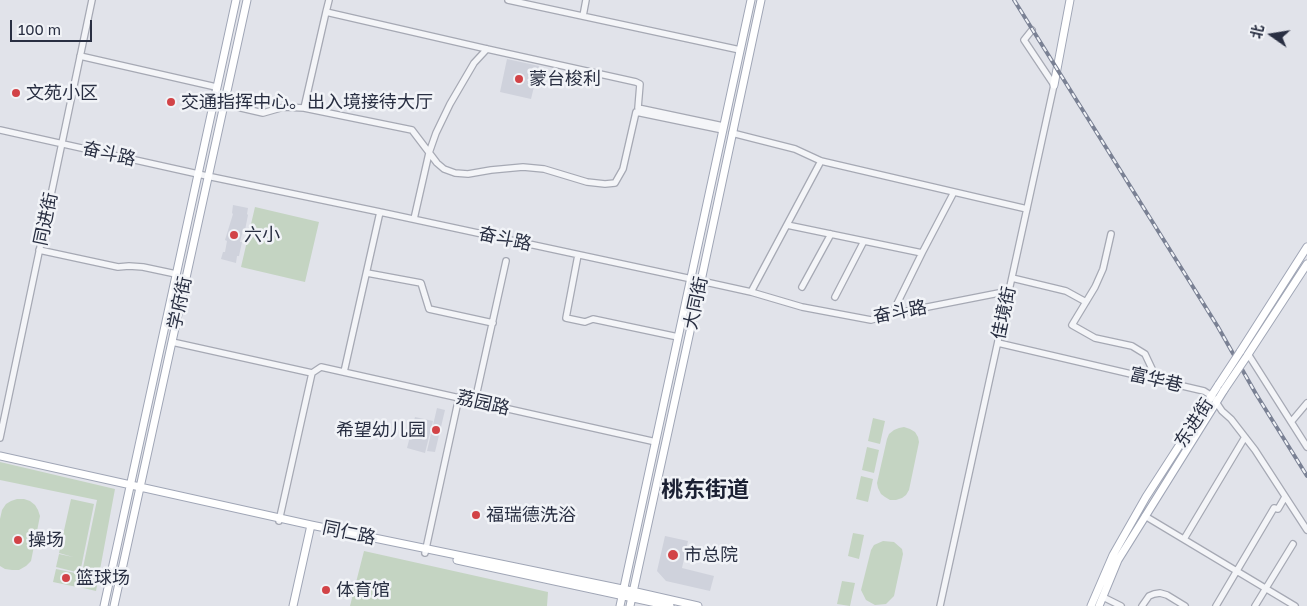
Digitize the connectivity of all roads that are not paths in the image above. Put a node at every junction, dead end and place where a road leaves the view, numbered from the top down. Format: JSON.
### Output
{"nodes":[{"id":1,"x":92,"y":0,"type":"edge"},
{"id":2,"x":236,"y":0,"type":"edge"},
{"id":3,"x":247,"y":0,"type":"edge"},
{"id":4,"x":329,"y":0,"type":"edge"},
{"id":5,"x":508,"y":0,"type":"edge"},
{"id":6,"x":586,"y":0,"type":"edge"},
{"id":7,"x":751,"y":0,"type":"edge"},
{"id":8,"x":761,"y":0,"type":"edge"},
{"id":9,"x":1070,"y":0,"type":"edge"},
{"id":10,"x":326,"y":12,"type":"junction"},
{"id":11,"x":583,"y":16,"type":"junction"},
{"id":12,"x":1032,"y":30,"type":"dead end"},
{"id":13,"x":487,"y":49,"type":"junction"},
{"id":14,"x":740,"y":50,"type":"junction"},
{"id":15,"x":80,"y":56,"type":"junction"},
{"id":16,"x":1054,"y":84,"type":"junction"},
{"id":17,"x":216,"y":88,"type":"junction"},
{"id":18,"x":224,"y":104,"type":"junction"},
{"id":19,"x":304,"y":108,"type":"junction"},
{"id":20,"x":723,"y":128,"type":"junction"},
{"id":21,"x":0,"y":130,"type":"edge"},
{"id":22,"x":732,"y":133,"type":"junction"},
{"id":23,"x":62,"y":143,"type":"junction"},
{"id":24,"x":429,"y":153,"type":"junction"},
{"id":25,"x":821,"y":161,"type":"junction"},
{"id":26,"x":197,"y":174,"type":"junction"},
{"id":27,"x":207,"y":176,"type":"junction"},
{"id":28,"x":954,"y":192,"type":"junction"},
{"id":29,"x":1027,"y":208,"type":"junction"},
{"id":30,"x":380,"y":212,"type":"junction"},
{"id":31,"x":414,"y":219,"type":"junction"},
{"id":32,"x":787,"y":225,"type":"junction"},
{"id":33,"x":831,"y":234,"type":"junction"},
{"id":34,"x":1111,"y":234,"type":"dead end"},
{"id":35,"x":864,"y":241,"type":"junction"},
{"id":36,"x":1307,"y":247,"type":"edge"},
{"id":37,"x":39,"y":250,"type":"junction"},
{"id":38,"x":922,"y":253,"type":"junction"},
{"id":39,"x":578,"y":255,"type":"junction"},
{"id":40,"x":506,"y":261,"type":"dead end"},
{"id":41,"x":1307,"y":264,"type":"edge"},
{"id":42,"x":366,"y":273,"type":"junction"},
{"id":43,"x":176,"y":274,"type":"junction"},
{"id":44,"x":1012,"y":278,"type":"junction"},
{"id":45,"x":691,"y":279,"type":"junction"},
{"id":46,"x":701,"y":281,"type":"junction"},
{"id":47,"x":802,"y":287,"type":"dead end"},
{"id":48,"x":1009,"y":291,"type":"junction"},
{"id":49,"x":750,"y":292,"type":"junction"},
{"id":50,"x":835,"y":297,"type":"dead end"},
{"id":51,"x":1086,"y":302,"type":"junction"},
{"id":52,"x":892,"y":314,"type":"junction"},
{"id":53,"x":492,"y":323,"type":"junction"},
{"id":54,"x":678,"y":337,"type":"junction"},
{"id":55,"x":172,"y":342,"type":"junction"},
{"id":56,"x":998,"y":342,"type":"junction"},
{"id":57,"x":1246,"y":357,"type":"junction"},
{"id":58,"x":344,"y":372,"type":"junction"},
{"id":59,"x":312,"y":373,"type":"junction"},
{"id":60,"x":1155,"y":380,"type":"junction"},
{"id":61,"x":1222,"y":387,"type":"junction"},
{"id":62,"x":1212,"y":396,"type":"junction"},
{"id":63,"x":459,"y":397,"type":"junction"},
{"id":64,"x":475,"y":401,"type":"junction"},
{"id":65,"x":1216,"y":403,"type":"junction"},
{"id":66,"x":1307,"y":403,"type":"edge"},
{"id":67,"x":1291,"y":422,"type":"junction"},
{"id":68,"x":1245,"y":437,"type":"junction"},
{"id":69,"x":0,"y":438,"type":"edge"},
{"id":70,"x":656,"y":442,"type":"junction"},
{"id":71,"x":1307,"y":447,"type":"edge"},
{"id":72,"x":0,"y":456,"type":"edge"},
{"id":73,"x":0,"y":460,"type":"edge"},
{"id":74,"x":130,"y":487,"type":"junction"},
{"id":75,"x":139,"y":489,"type":"junction"},
{"id":76,"x":1285,"y":497,"type":"junction"},
{"id":77,"x":1145,"y":516,"type":"junction"},
{"id":78,"x":280,"y":519,"type":"junction"},
{"id":79,"x":310,"y":526,"type":"junction"},
{"id":80,"x":1307,"y":530,"type":"edge"},
{"id":81,"x":1184,"y":539,"type":"junction"},
{"id":82,"x":1292,"y":544,"type":"dead end"},
{"id":83,"x":425,"y":551,"type":"junction"},
{"id":84,"x":1237,"y":571,"type":"junction"},
{"id":85,"x":1266,"y":588,"type":"junction"},
{"id":86,"x":623,"y":593,"type":"junction"},
{"id":87,"x":632,"y":594,"type":"junction"},
{"id":88,"x":1103,"y":597,"type":"junction"},
{"id":89,"x":104,"y":606,"type":"edge"},
{"id":90,"x":114,"y":606,"type":"edge"},
{"id":91,"x":293,"y":606,"type":"edge"},
{"id":92,"x":620,"y":606,"type":"edge"},
{"id":93,"x":630,"y":606,"type":"edge"},
{"id":94,"x":670,"y":606,"type":"edge"},
{"id":95,"x":698,"y":606,"type":"edge"},
{"id":96,"x":940,"y":606,"type":"edge"},
{"id":97,"x":1091,"y":606,"type":"edge"},
{"id":98,"x":1099,"y":606,"type":"edge"},
{"id":99,"x":1121,"y":606,"type":"edge"},
{"id":100,"x":1142,"y":606,"type":"edge"},
{"id":101,"x":1185,"y":606,"type":"edge"},
{"id":102,"x":1216,"y":606,"type":"edge"},
{"id":103,"x":1255,"y":606,"type":"edge"},
{"id":104,"x":1295,"y":606,"type":"edge"}],
"edges":[{"from":1,"to":15,"type":"street","name":"同进街"},
{"from":2,"to":17,"type":"main road","name":"学府街"},
{"from":3,"to":18,"type":"main road","name":"学府街"},
{"from":4,"to":10,"type":"street"},
{"from":5,"to":11,"type":"street"},
{"from":6,"to":11,"type":"street"},
{"from":7,"to":14,"type":"main road","name":"大同街"},
{"from":8,"to":22,"type":"main road","name":"大同街"},
{"from":9,"to":16,"type":"main road"},
{"from":10,"to":13,"type":"street"},
{"from":10,"to":19,"type":"street"},
{"from":11,"to":14,"type":"street"},
{"from":12,"to":16,"type":"street"},
{"from":13,"to":20,"type":"street"},
{"from":13,"to":24,"type":"street"},
{"from":14,"to":20,"type":"main road","name":"大同街"},
{"from":15,"to":17,"type":"street"},
{"from":15,"to":23,"type":"street","name":"同进街"},
{"from":16,"to":29,"type":"street","name":"佳境街"},
{"from":17,"to":26,"type":"main road","name":"学府街"},
{"from":18,"to":19,"type":"street"},
{"from":18,"to":27,"type":"main road","name":"学府街"},
{"from":19,"to":24,"type":"street"},
{"from":20,"to":24,"type":"street"},
{"from":20,"to":45,"type":"main road","name":"大同街"},
{"from":21,"to":23,"type":"street","name":"奋斗路"},
{"from":22,"to":25,"type":"street"},
{"from":22,"to":46,"type":"main road","name":"大同街"},
{"from":23,"to":26,"type":"street","name":"奋斗路"},
{"from":23,"to":37,"type":"street","name":"同进街"},
{"from":24,"to":31,"type":"street"},
{"from":25,"to":28,"type":"street"},
{"from":25,"to":32,"type":"street"},
{"from":26,"to":27,"type":"street","name":"奋斗路"},
{"from":26,"to":43,"type":"main road","name":"学府街"},
{"from":27,"to":30,"type":"street","name":"奋斗路"},
{"from":27,"to":55,"type":"main road","name":"学府街"},
{"from":28,"to":29,"type":"street"},
{"from":28,"to":38,"type":"street"},
{"from":29,"to":44,"type":"street","name":"佳境街"},
{"from":30,"to":31,"type":"street","name":"奋斗路"},
{"from":30,"to":42,"type":"street"},
{"from":31,"to":39,"type":"street","name":"奋斗路"},
{"from":32,"to":33,"type":"street"},
{"from":32,"to":49,"type":"street"},
{"from":33,"to":35,"type":"street"},
{"from":33,"to":47,"type":"street"},
{"from":34,"to":51,"type":"street"},
{"from":35,"to":38,"type":"street"},
{"from":35,"to":50,"type":"street"},
{"from":36,"to":61,"type":"main road","name":"东进街","bridge":true},
{"from":37,"to":43,"type":"street"},
{"from":37,"to":69,"type":"street","name":"同进街"},
{"from":38,"to":52,"type":"street"},
{"from":39,"to":45,"type":"street","name":"奋斗路"},
{"from":39,"to":54,"type":"street"},
{"from":40,"to":53,"type":"street"},
{"from":41,"to":57,"type":"main road","name":"东进街"},
{"from":42,"to":53,"type":"street"},
{"from":42,"to":58,"type":"street"},
{"from":43,"to":74,"type":"main road","name":"学府街"},
{"from":44,"to":48,"type":"street","name":"佳境街"},
{"from":44,"to":51,"type":"street"},
{"from":45,"to":46,"type":"street","name":"奋斗路"},
{"from":45,"to":54,"type":"main road","name":"大同街"},
{"from":46,"to":49,"type":"street","name":"奋斗路"},
{"from":46,"to":87,"type":"main road","name":"大同街"},
{"from":48,"to":52,"type":"street","name":"奋斗路"},
{"from":48,"to":56,"type":"street","name":"佳境街"},
{"from":49,"to":52,"type":"street","name":"奋斗路"},
{"from":51,"to":60,"type":"street"},
{"from":53,"to":64,"type":"street"},
{"from":54,"to":70,"type":"main road","name":"大同街"},
{"from":55,"to":59,"type":"street","name":"荔园路"},
{"from":55,"to":75,"type":"main road","name":"学府街"},
{"from":56,"to":60,"type":"street","name":"富华巷"},
{"from":56,"to":96,"type":"street","name":"佳境街"},
{"from":57,"to":61,"type":"main road","name":"东进街","bridge":true},
{"from":57,"to":67,"type":"street"},
{"from":58,"to":59,"type":"street","name":"荔园路"},
{"from":58,"to":63,"type":"street","name":"荔园路"},
{"from":59,"to":78,"type":"street"},
{"from":60,"to":62,"type":"street","name":"富华巷"},
{"from":61,"to":62,"type":"main road","name":"东进街"},
{"from":61,"to":65,"type":"main road","name":"东进街"},
{"from":62,"to":65,"type":"street"},
{"from":62,"to":97,"type":"main road","name":"东进街"},
{"from":63,"to":64,"type":"street","name":"荔园路"},
{"from":63,"to":83,"type":"street"},
{"from":64,"to":70,"type":"street","name":"荔园路"},
{"from":65,"to":68,"type":"street"},
{"from":65,"to":77,"type":"main road","name":"东进街"},
{"from":66,"to":67,"type":"street"},
{"from":67,"to":71,"type":"street"},
{"from":68,"to":76,"type":"street"},
{"from":68,"to":81,"type":"street"},
{"from":70,"to":86,"type":"main road","name":"大同街"},
{"from":72,"to":74,"type":"main road","name":"同仁路"},
{"from":73,"to":74,"type":"main road","name":"同仁路"},
{"from":74,"to":75,"type":"main road","name":"同仁路"},
{"from":74,"to":89,"type":"main road","name":"学府街"},
{"from":75,"to":78,"type":"main road","name":"同仁路"},
{"from":75,"to":90,"type":"main road","name":"学府街"},
{"from":76,"to":80,"type":"street"},
{"from":76,"to":84,"type":"street"},
{"from":77,"to":81,"type":"street"},
{"from":77,"to":88,"type":"main road","name":"东进街"},
{"from":78,"to":79,"type":"main road","name":"同仁路"},
{"from":79,"to":83,"type":"main road","name":"同仁路"},
{"from":79,"to":91,"type":"main road"},
{"from":81,"to":84,"type":"street"},
{"from":82,"to":85,"type":"street"},
{"from":83,"to":86,"type":"main road","name":"同仁路"},
{"from":84,"to":85,"type":"street"},
{"from":84,"to":102,"type":"street"},
{"from":85,"to":103,"type":"street"},
{"from":85,"to":104,"type":"street"},
{"from":86,"to":87,"type":"main road","name":"同仁路"},
{"from":86,"to":92,"type":"main road","name":"大同街"},
{"from":87,"to":93,"type":"main road","name":"大同街"},
{"from":87,"to":94,"type":"main road","name":"同仁路"},
{"from":87,"to":95,"type":"main road","name":"同仁路"},
{"from":88,"to":98,"type":"main road","name":"东进街"},
{"from":88,"to":99,"type":"street"},
{"from":100,"to":101,"type":"street"}]}
